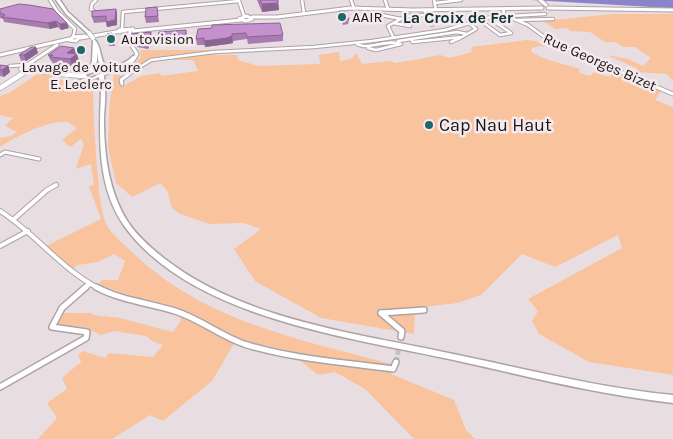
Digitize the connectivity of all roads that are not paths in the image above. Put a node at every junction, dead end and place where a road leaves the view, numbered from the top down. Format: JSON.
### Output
{"nodes":[{"id":1,"x":50,"y":0,"type":"edge"},
{"id":2,"x":58,"y":0,"type":"edge"},
{"id":3,"x":96,"y":0,"type":"edge"},
{"id":4,"x":302,"y":0,"type":"edge"},
{"id":5,"x":351,"y":0,"type":"edge"},
{"id":6,"x":385,"y":0,"type":"edge"},
{"id":7,"x":461,"y":0,"type":"edge"},
{"id":8,"x":434,"y":2,"type":"edge"},
{"id":9,"x":543,"y":5,"type":"edge"},
{"id":10,"x":354,"y":8,"type":"junction"},
{"id":11,"x":503,"y":9,"type":"junction"},
{"id":12,"x":119,"y":10,"type":"dead end"},
{"id":13,"x":388,"y":10,"type":"junction"},
{"id":14,"x":424,"y":10,"type":"junction"},
{"id":15,"x":436,"y":10,"type":"junction"},
{"id":16,"x":673,"y":10,"type":"edge"},
{"id":17,"x":101,"y":11,"type":"edge"},
{"id":18,"x":123,"y":12,"type":"junction"},
{"id":19,"x":304,"y":13,"type":"junction"},
{"id":20,"x":502,"y":14,"type":"junction"},
{"id":21,"x":545,"y":14,"type":"dead end"},
{"id":22,"x":426,"y":15,"type":"junction"},
{"id":23,"x":244,"y":16,"type":"junction"},
{"id":24,"x":390,"y":16,"type":"dead end"},
{"id":25,"x":506,"y":16,"type":"junction"},
{"id":26,"x":252,"y":18,"type":"junction"},
{"id":27,"x":240,"y":19,"type":"junction"},
{"id":28,"x":401,"y":19,"type":"junction"},
{"id":29,"x":553,"y":19,"type":"dead end"},
{"id":30,"x":492,"y":20,"type":"dead end"},
{"id":31,"x":518,"y":20,"type":"junction"},
{"id":32,"x":481,"y":21,"type":"junction"},
{"id":33,"x":393,"y":23,"type":"junction"},
{"id":34,"x":470,"y":24,"type":"junction"},
{"id":35,"x":432,"y":25,"type":"dead end"},
{"id":36,"x":410,"y":26,"type":"dead end"},
{"id":37,"x":121,"y":30,"type":"junction"},
{"id":38,"x":131,"y":30,"type":"junction"},
{"id":39,"x":518,"y":32,"type":"dead end"},
{"id":40,"x":511,"y":33,"type":"junction"},
{"id":41,"x":467,"y":34,"type":"junction"},
{"id":42,"x":393,"y":37,"type":"junction"},
{"id":43,"x":462,"y":37,"type":"junction"},
{"id":44,"x":81,"y":38,"type":"junction"},
{"id":45,"x":93,"y":39,"type":"junction"},
{"id":46,"x":71,"y":40,"type":"junction"},
{"id":47,"x":412,"y":40,"type":"junction"},
{"id":48,"x":397,"y":41,"type":"junction"},
{"id":49,"x":451,"y":42,"type":"dead end"},
{"id":50,"x":356,"y":43,"type":"junction"},
{"id":51,"x":401,"y":44,"type":"junction"},
{"id":52,"x":368,"y":48,"type":"dead end"},
{"id":53,"x":0,"y":55,"type":"edge"},
{"id":54,"x":134,"y":56,"type":"junction"},
{"id":55,"x":12,"y":66,"type":"dead end"},
{"id":56,"x":28,"y":67,"type":"junction"},
{"id":57,"x":89,"y":72,"type":"junction"},
{"id":58,"x":101,"y":73,"type":"junction"},
{"id":59,"x":83,"y":77,"type":"junction"},
{"id":60,"x":90,"y":79,"type":"junction"},
{"id":61,"x":122,"y":84,"type":"dead end"},
{"id":62,"x":2,"y":87,"type":"edge"},
{"id":63,"x":673,"y":94,"type":"edge"},
{"id":64,"x":101,"y":120,"type":"junction"},
{"id":65,"x":0,"y":155,"type":"edge"},
{"id":66,"x":39,"y":158,"type":"dead end"},
{"id":67,"x":56,"y":185,"type":"dead end"},
{"id":68,"x":0,"y":211,"type":"edge"},
{"id":69,"x":14,"y":219,"type":"junction"},
{"id":70,"x":28,"y":231,"type":"junction"},
{"id":71,"x":0,"y":246,"type":"edge"},
{"id":72,"x":90,"y":284,"type":"junction"},
{"id":73,"x":424,"y":310,"type":"dead end"},
{"id":74,"x":401,"y":337,"type":"dead end"},
{"id":75,"x":396,"y":362,"type":"dead end"},
{"id":76,"x":0,"y":387,"type":"edge"},
{"id":77,"x":673,"y":399,"type":"edge"}],
"edges":[{"from":1,"to":46,"type":"street"},
{"from":2,"to":45,"type":"main road","bridge":true},
{"from":3,"to":17,"type":"street"},
{"from":4,"to":19,"type":"street"},
{"from":5,"to":10,"type":"street"},
{"from":6,"to":13,"type":"street"},
{"from":7,"to":8,"type":"street"},
{"from":8,"to":15,"type":"street"},
{"from":9,"to":11,"type":"street"},
{"from":9,"to":16,"type":"street"},
{"from":10,"to":13,"type":"street"},
{"from":10,"to":19,"type":"street"},
{"from":11,"to":15,"type":"street"},
{"from":11,"to":20,"type":"street"},
{"from":12,"to":18,"type":"street"},
{"from":13,"to":14,"type":"street"},
{"from":14,"to":15,"type":"street"},
{"from":14,"to":22,"type":"street"},
{"from":18,"to":23,"type":"street"},
{"from":18,"to":37,"type":"street"},
{"from":19,"to":26,"type":"street"},
{"from":20,"to":25,"type":"street","name":"Rue Georges Bizet"},
{"from":20,"to":32,"type":"street"},
{"from":21,"to":25,"type":"street"},
{"from":22,"to":28,"type":"street"},
{"from":22,"to":35,"type":"street"},
{"from":23,"to":26,"type":"street"},
{"from":23,"to":27,"type":"street"},
{"from":24,"to":28,"type":"street"},
{"from":25,"to":31,"type":"street","name":"Rue Georges Bizet"},
{"from":26,"to":27,"type":"street"},
{"from":27,"to":38,"type":"street"},
{"from":28,"to":33,"type":"street"},
{"from":29,"to":31,"type":"street"},
{"from":30,"to":40,"type":"street"},
{"from":31,"to":63,"type":"street","name":"Rue Georges Bizet"},
{"from":32,"to":34,"type":"street"},
{"from":32,"to":40,"type":"street"},
{"from":33,"to":36,"type":"street"},
{"from":33,"to":42,"type":"street"},
{"from":34,"to":41,"type":"street"},
{"from":34,"to":42,"type":"street"},
{"from":37,"to":38,"type":"street"},
{"from":37,"to":38,"type":"street"},
{"from":37,"to":44,"type":"street"},
{"from":37,"to":44,"type":"street"},
{"from":37,"to":54,"type":"street"},
{"from":38,"to":58,"type":"street"},
{"from":39,"to":40,"type":"street"},
{"from":41,"to":43,"type":"street"},
{"from":41,"to":47,"type":"street"},
{"from":42,"to":50,"type":"street"},
{"from":43,"to":47,"type":"street"},
{"from":43,"to":49,"type":"street"},
{"from":44,"to":46,"type":"street"},
{"from":45,"to":54,"type":"main road"},
{"from":45,"to":57,"type":"main road"},
{"from":45,"to":58,"type":"main road"},
{"from":46,"to":53,"type":"street"},
{"from":46,"to":56,"type":"street"},
{"from":47,"to":48,"type":"street"},
{"from":47,"to":51,"type":"street"},
{"from":48,"to":50,"type":"street"},
{"from":48,"to":51,"type":"street"},
{"from":50,"to":61,"type":"street"},
{"from":51,"to":52,"type":"street"},
{"from":54,"to":58,"type":"street"},
{"from":55,"to":56,"type":"street"},
{"from":56,"to":57,"type":"main road"},
{"from":56,"to":59,"type":"main road"},
{"from":56,"to":62,"type":"main road"},
{"from":57,"to":58,"type":"main road"},
{"from":57,"to":59,"type":"main road"},
{"from":58,"to":60,"type":"main road"},
{"from":58,"to":64,"type":"main road"},
{"from":59,"to":60,"type":"main road"},
{"from":59,"to":60,"type":"street"},
{"from":60,"to":64,"type":"main road"},
{"from":64,"to":77,"type":"main road"},
{"from":65,"to":66,"type":"street"},
{"from":67,"to":69,"type":"street"},
{"from":68,"to":69,"type":"street"},
{"from":69,"to":70,"type":"street"},
{"from":70,"to":71,"type":"street"},
{"from":70,"to":72,"type":"street"},
{"from":72,"to":75,"type":"street"},
{"from":72,"to":76,"type":"street"},
{"from":73,"to":74,"type":"street"}]}
